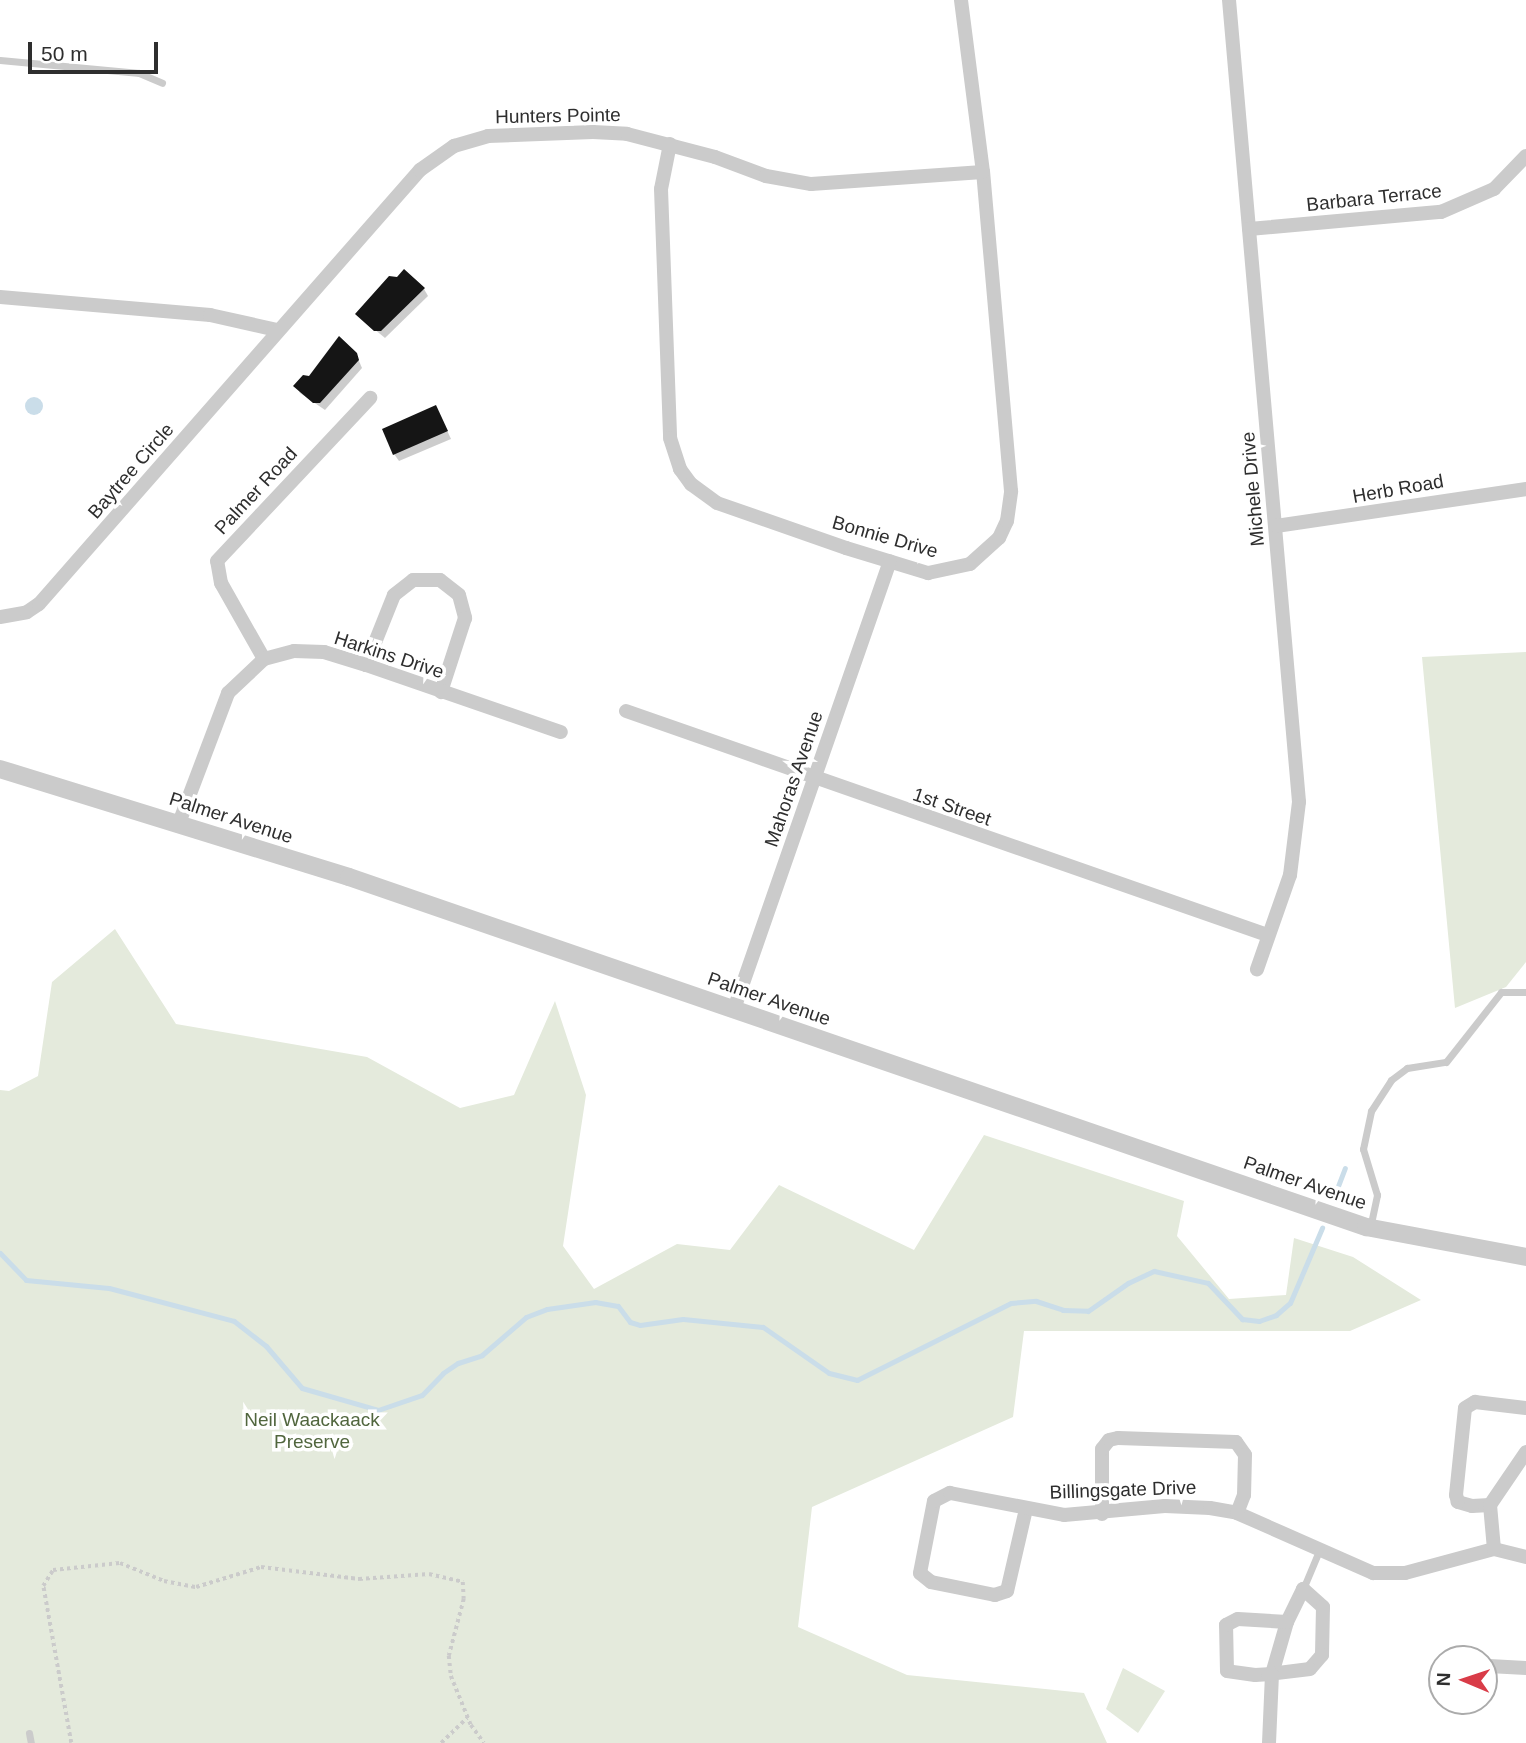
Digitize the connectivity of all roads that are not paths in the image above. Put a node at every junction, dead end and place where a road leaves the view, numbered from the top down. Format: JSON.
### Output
{"nodes":[{"id":1,"x":961,"y":0,"type":"edge"},
{"id":2,"x":1229,"y":0,"type":"edge"},
{"id":3,"x":0,"y":61,"type":"edge"},
{"id":4,"x":162,"y":83,"type":"dead end"},
{"id":5,"x":670,"y":144,"type":"junction"},
{"id":6,"x":1526,"y":156,"type":"edge"},
{"id":7,"x":983,"y":172,"type":"junction"},
{"id":8,"x":1250,"y":229,"type":"junction"},
{"id":9,"x":0,"y":297,"type":"edge"},
{"id":10,"x":277,"y":330,"type":"junction"},
{"id":11,"x":370,"y":398,"type":"dead end"},
{"id":12,"x":1526,"y":489,"type":"edge"},
{"id":13,"x":1276,"y":526,"type":"junction"},
{"id":14,"x":890,"y":562,"type":"junction"},
{"id":15,"x":0,"y":617,"type":"edge"},
{"id":16,"x":264,"y":659,"type":"junction"},
{"id":17,"x":366,"y":665,"type":"junction"},
{"id":18,"x":441,"y":692,"type":"junction"},
{"id":19,"x":626,"y":711,"type":"dead end"},
{"id":20,"x":561,"y":732,"type":"dead end"},
{"id":21,"x":0,"y":769,"type":"edge"},
{"id":22,"x":814,"y":780,"type":"junction"},
{"id":23,"x":178,"y":823,"type":"junction"},
{"id":24,"x":1267,"y":935,"type":"junction"},
{"id":25,"x":1257,"y":969,"type":"dead end"},
{"id":26,"x":1526,"y":992,"type":"edge"},
{"id":27,"x":734,"y":1009,"type":"junction"},
{"id":28,"x":1370,"y":1228,"type":"junction"},
{"id":29,"x":1526,"y":1257,"type":"edge"},
{"id":30,"x":1526,"y":1408,"type":"edge"},
{"id":31,"x":1526,"y":1452,"type":"edge"},
{"id":32,"x":1490,"y":1505,"type":"junction"},
{"id":33,"x":1026,"y":1510,"type":"junction"},
{"id":34,"x":1237,"y":1513,"type":"junction"},
{"id":35,"x":1102,"y":1514,"type":"junction"},
{"id":36,"x":1494,"y":1549,"type":"junction"},
{"id":37,"x":1319,"y":1551,"type":"junction"},
{"id":38,"x":1526,"y":1557,"type":"edge"},
{"id":39,"x":1303,"y":1589,"type":"junction"},
{"id":40,"x":1287,"y":1622,"type":"junction"},
{"id":41,"x":1498,"y":1666,"type":"edge"},
{"id":42,"x":1526,"y":1668,"type":"edge"},
{"id":43,"x":1272,"y":1674,"type":"junction"},
{"id":44,"x":29,"y":1733,"type":"dead end"},
{"id":45,"x":31,"y":1743,"type":"edge"},
{"id":46,"x":1269,"y":1743,"type":"edge"}],
"edges":[{"from":1,"to":7,"type":"street","name":"Bonnie Drive"},
{"from":2,"to":8,"type":"street","name":"Michele Drive"},
{"from":3,"to":4,"type":"lane"},
{"from":5,"to":7,"type":"street","name":"Hunters Pointe"},
{"from":5,"to":10,"type":"street","name":"Hunters Pointe"},
{"from":5,"to":14,"type":"street","name":"Bonnie Drive"},
{"from":6,"to":8,"type":"street","name":"Barbara Terrace"},
{"from":7,"to":14,"type":"street","name":"Bonnie Drive"},
{"from":8,"to":13,"type":"street","name":"Michele Drive"},
{"from":9,"to":10,"type":"street"},
{"from":10,"to":15,"type":"street","name":"Baytree Circle"},
{"from":11,"to":16,"type":"street","name":"Palmer Road"},
{"from":12,"to":13,"type":"street","name":"Herb Road"},
{"from":13,"to":24,"type":"street","name":"Michele Drive"},
{"from":14,"to":22,"type":"street","name":"Mahoras Avenue"},
{"from":16,"to":17,"type":"street","name":"Harkins Drive"},
{"from":16,"to":23,"type":"street","name":"Harkins Drive"},
{"from":17,"to":18,"type":"street","name":"Harkins Drive"},
{"from":17,"to":18,"type":"street"},
{"from":18,"to":20,"type":"street","name":"Harkins Drive"},
{"from":19,"to":22,"type":"street","name":"1st Street"},
{"from":21,"to":23,"type":"street","name":"Palmer Avenue"},
{"from":22,"to":24,"type":"street","name":"1st Street"},
{"from":22,"to":27,"type":"street","name":"Mahoras Avenue"},
{"from":23,"to":27,"type":"street","name":"Palmer Avenue"},
{"from":24,"to":25,"type":"street","name":"Michele Drive"},
{"from":26,"to":28,"type":"lane"},
{"from":27,"to":28,"type":"street","name":"Palmer Avenue"},
{"from":28,"to":29,"type":"street","name":"Palmer Avenue"},
{"from":30,"to":32,"type":"street"},
{"from":31,"to":32,"type":"street"},
{"from":32,"to":36,"type":"street"},
{"from":33,"to":33,"type":"street","name":"Billingsgate Drive"},
{"from":33,"to":35,"type":"street","name":"Billingsgate Drive"},
{"from":34,"to":35,"type":"street","name":"Billingsgate Drive"},
{"from":34,"to":35,"type":"street"},
{"from":34,"to":37,"type":"street","name":"Billingsgate Drive"},
{"from":36,"to":37,"type":"street","name":"Billingsgate Drive"},
{"from":36,"to":38,"type":"street","name":"Billingsgate Drive"},
{"from":37,"to":39,"type":"lane"},
{"from":39,"to":40,"type":"street"},
{"from":39,"to":43,"type":"street"},
{"from":40,"to":43,"type":"street"},
{"from":40,"to":43,"type":"street"},
{"from":41,"to":42,"type":"street"},
{"from":43,"to":46,"type":"street"},
{"from":44,"to":45,"type":"lane"}]}
